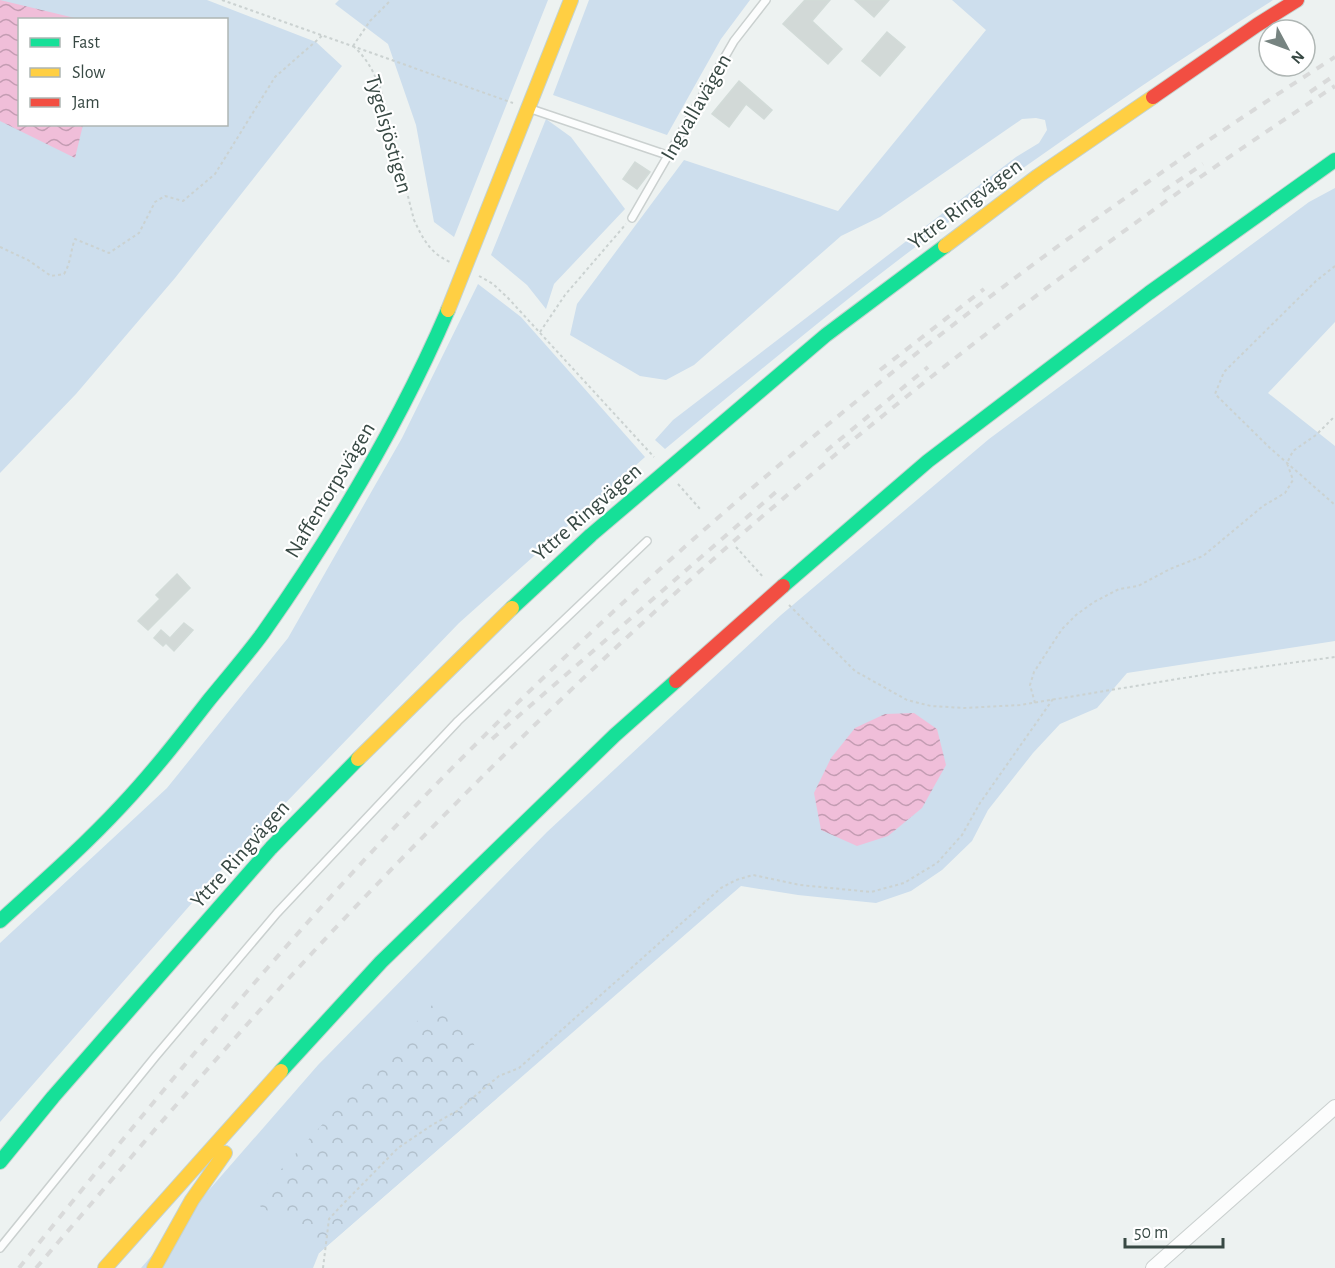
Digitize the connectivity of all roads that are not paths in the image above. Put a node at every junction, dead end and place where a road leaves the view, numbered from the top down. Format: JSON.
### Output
{"nodes":[{"id":1,"x":571,"y":0,"type":"edge"},
{"id":2,"x":766,"y":0,"type":"edge"},
{"id":3,"x":1297,"y":0,"type":"edge"},
{"id":4,"x":528,"y":108,"type":"junction"},
{"id":5,"x":667,"y":155,"type":"junction"},
{"id":6,"x":1335,"y":160,"type":"edge"},
{"id":7,"x":632,"y":218,"type":"road end"},
{"id":8,"x":647,"y":541,"type":"dead end"},
{"id":9,"x":0,"y":921,"type":"edge"},
{"id":10,"x":381,"y":962,"type":"junction"},
{"id":11,"x":82,"y":1064,"type":"junction"},
{"id":12,"x":1335,"y":1107,"type":"edge"},
{"id":13,"x":8,"y":1129,"type":"dead end"},
{"id":14,"x":0,"y":1162,"type":"edge"},
{"id":15,"x":0,"y":1248,"type":"edge"},
{"id":16,"x":105,"y":1268,"type":"edge"},
{"id":17,"x":154,"y":1268,"type":"edge"},
{"id":18,"x":1153,"y":1268,"type":"edge"}],
"edges":[{"from":1,"to":4,"type":"main road","name":"Naffentorpsvägen"},
{"from":2,"to":5,"type":"lane","name":"Ingvallavägen"},
{"from":3,"to":11,"type":"main road","name":"Yttre Ringvägen"},
{"from":4,"to":5,"type":"lane"},
{"from":4,"to":9,"type":"main road","name":"Naffentorpsvägen"},
{"from":5,"to":7,"type":"lane","name":"Ingvallavägen"},
{"from":6,"to":10,"type":"main road"},
{"from":8,"to":15,"type":"lane"},
{"from":10,"to":16,"type":"main road"},
{"from":10,"to":17,"type":"main road"},
{"from":11,"to":13,"type":"main road"},
{"from":11,"to":14,"type":"main road","name":"Yttre Ringvägen"},
{"from":12,"to":18,"type":"street"}]}
